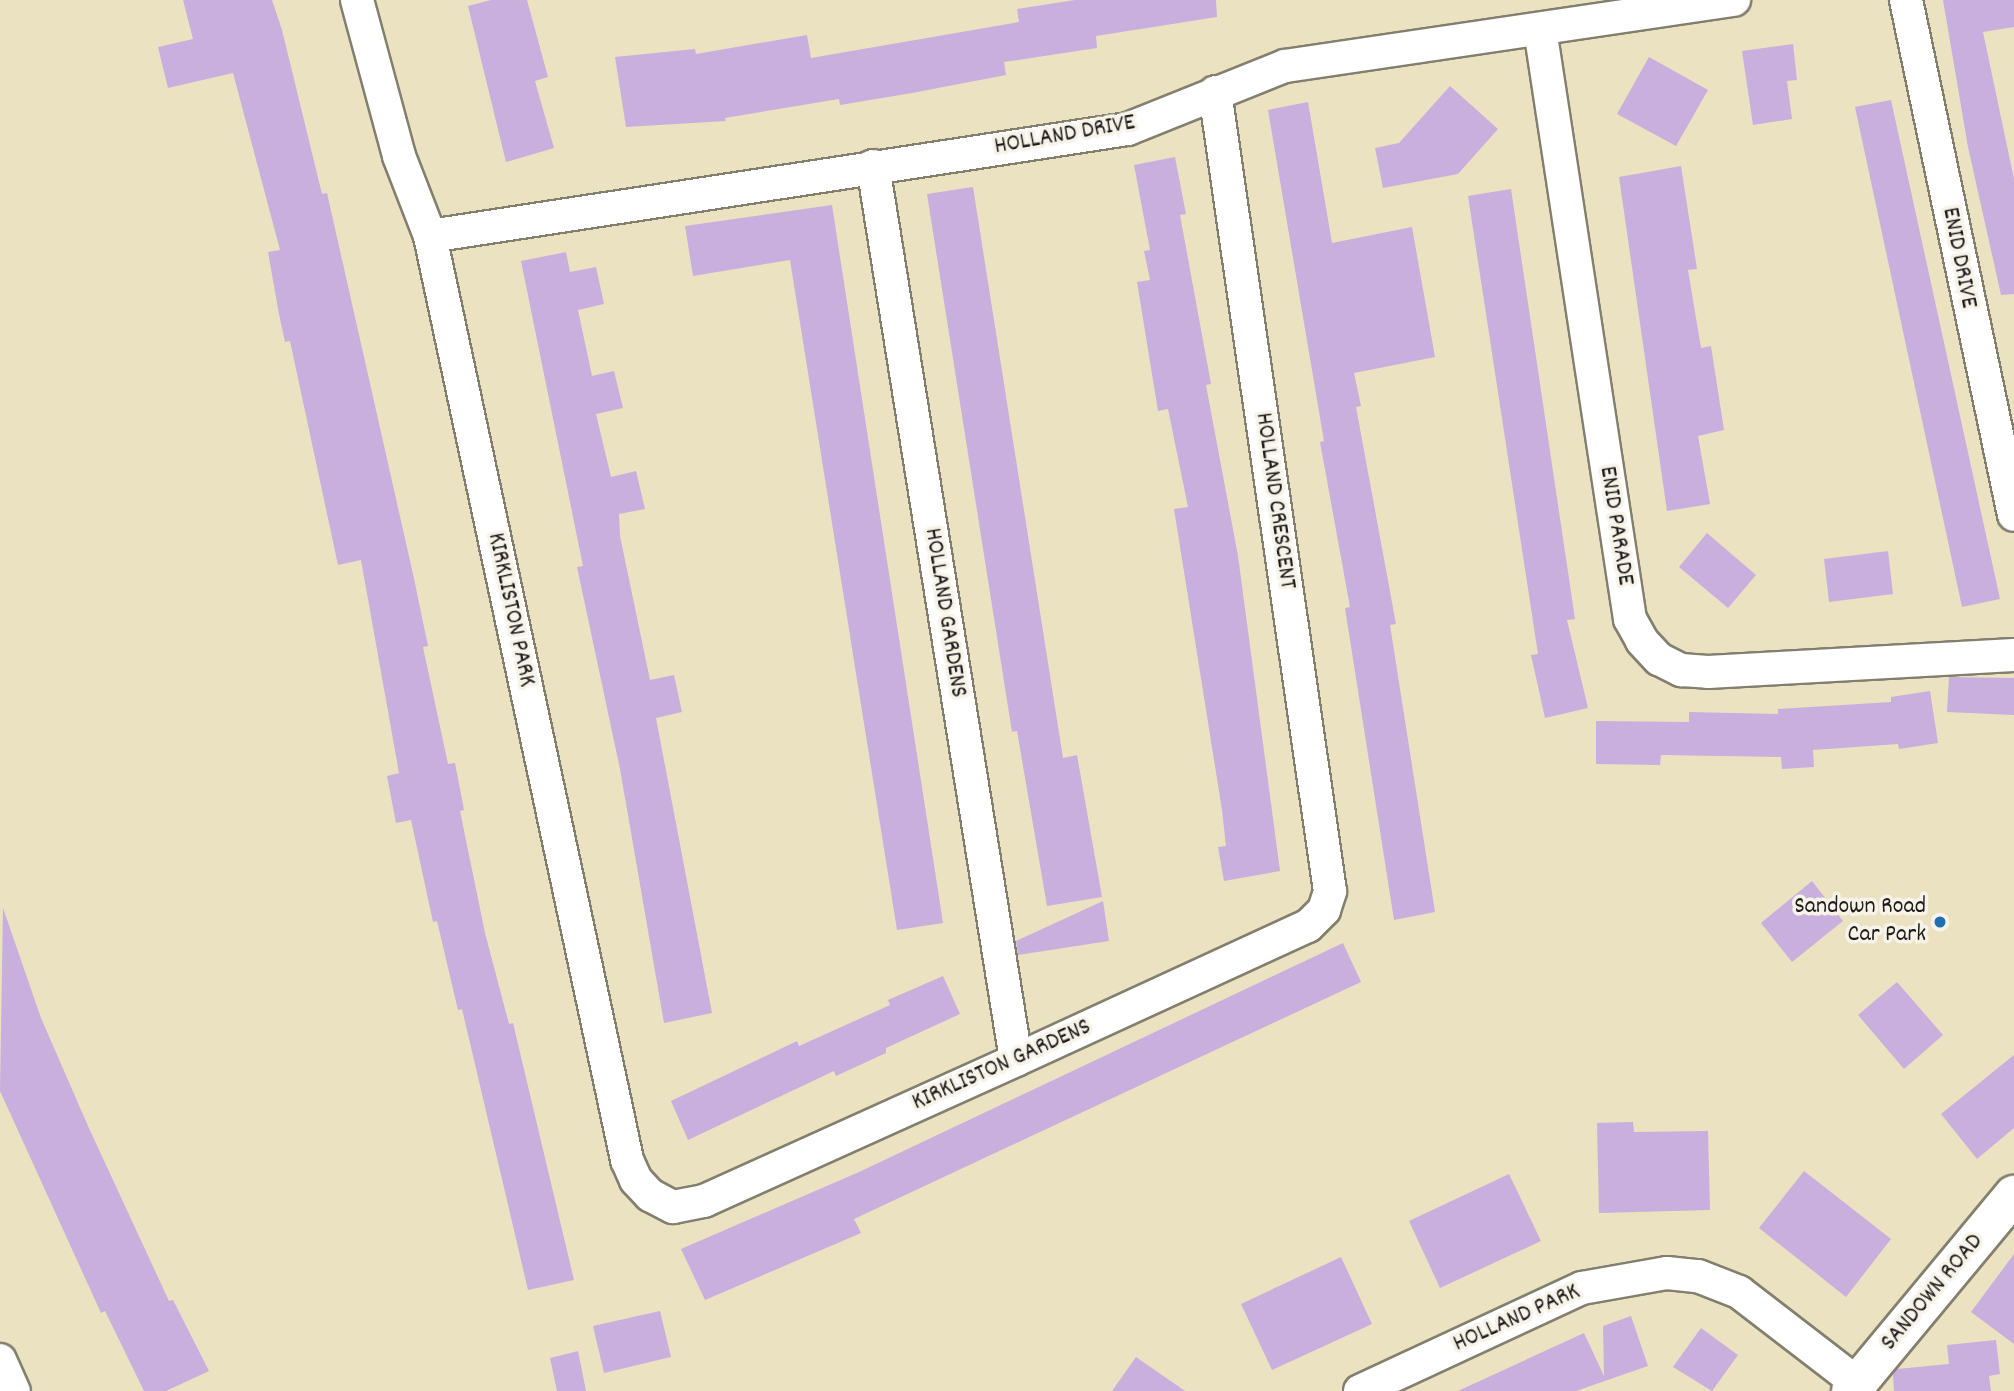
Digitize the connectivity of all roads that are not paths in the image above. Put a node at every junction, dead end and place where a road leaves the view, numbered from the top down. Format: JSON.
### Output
{"nodes":[{"id":1,"x":356,"y":0,"type":"edge"},
{"id":2,"x":1734,"y":0,"type":"edge"},
{"id":3,"x":1906,"y":0,"type":"edge"},
{"id":4,"x":1540,"y":29,"type":"junction"},
{"id":5,"x":1215,"y":92,"type":"junction"},
{"id":6,"x":873,"y":166,"type":"junction"},
{"id":7,"x":430,"y":236,"type":"junction"},
{"id":8,"x":2014,"y":515,"type":"edge"},
{"id":9,"x":2014,"y":655,"type":"edge"},
{"id":10,"x":1324,"y":910,"type":"joint"},
{"id":11,"x":1016,"y":1060,"type":"junction"},
{"id":12,"x":673,"y":1207,"type":"joint"},
{"id":13,"x":2011,"y":1207,"type":"edge"},
{"id":14,"x":0,"y":1360,"type":"edge"},
{"id":15,"x":1856,"y":1388,"type":"edge"},
{"id":16,"x":13,"y":1391,"type":"edge"},
{"id":17,"x":1360,"y":1391,"type":"edge"}],
"edges":[{"from":1,"to":7,"type":"street","name":"KIRKLISTON PARK"},
{"from":2,"to":4,"type":"street","name":"HOLLAND DRIVE"},
{"from":3,"to":8,"type":"street","name":"ENID DRIVE"},
{"from":4,"to":5,"type":"street","name":"HOLLAND DRIVE"},
{"from":4,"to":9,"type":"street","name":"ENID PARADE"},
{"from":5,"to":6,"type":"street","name":"HOLLAND DRIVE"},
{"from":5,"to":10,"type":"street","name":"HOLLAND CRESCENT"},
{"from":6,"to":7,"type":"street","name":"HOLLAND DRIVE"},
{"from":6,"to":11,"type":"street","name":"HOLLAND GARDENS"},
{"from":7,"to":12,"type":"street","name":"KIRKLISTON PARK"},
{"from":10,"to":11,"type":"street","name":"KIRKLISTON GARDENS"},
{"from":11,"to":12,"type":"street","name":"KIRKLISTON GARDENS"},
{"from":13,"to":15,"type":"street","name":"SANDOWN ROAD"},
{"from":14,"to":16,"type":"street"},
{"from":15,"to":17,"type":"street","name":"HOLLAND PARK"}]}
